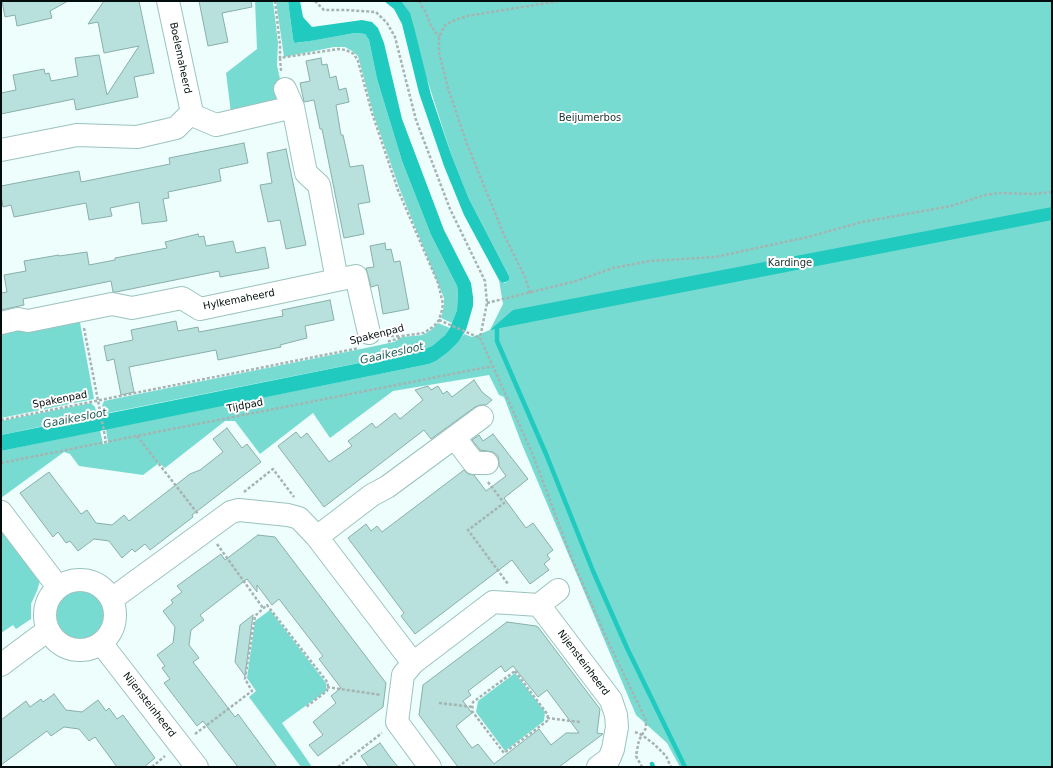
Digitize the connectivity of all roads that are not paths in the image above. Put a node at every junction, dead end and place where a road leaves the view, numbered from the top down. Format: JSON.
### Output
{"nodes":[{"id":1,"x":168,"y":1,"type":"edge"},
{"id":2,"x":190,"y":114,"type":"junction"},
{"id":3,"x":1,"y":150,"type":"edge"},
{"id":4,"x":337,"y":280,"type":"junction"},
{"id":5,"x":1,"y":323,"type":"edge"},
{"id":6,"x":373,"y":340,"type":"road end"},
{"id":7,"x":482,"y":417,"type":"dead end"},
{"id":8,"x":455,"y":438,"type":"junction"},
{"id":9,"x":481,"y":463,"type":"road end"},
{"id":10,"x":1,"y":512,"type":"edge"},
{"id":11,"x":317,"y":537,"type":"junction"},
{"id":12,"x":58,"y":587,"type":"junction"},
{"id":13,"x":558,"y":590,"type":"dead end"},
{"id":14,"x":112,"y":599,"type":"junction"},
{"id":15,"x":531,"y":604,"type":"junction"},
{"id":16,"x":48,"y":630,"type":"junction"},
{"id":17,"x":101,"y":643,"type":"junction"},
{"id":18,"x":413,"y":663,"type":"junction"},
{"id":19,"x":1,"y":665,"type":"edge"},
{"id":20,"x":197,"y":767,"type":"edge"},
{"id":21,"x":430,"y":767,"type":"edge"},
{"id":22,"x":598,"y":767,"type":"edge"}],
"edges":[{"from":1,"to":2,"type":"street","name":"Boelemaheerd"},
{"from":2,"to":3,"type":"street"},
{"from":2,"to":4,"type":"street"},
{"from":4,"to":5,"type":"street","name":"Hylkemaheerd"},
{"from":4,"to":6,"type":"street","name":"Hylkemaheerd"},
{"from":7,"to":8,"type":"street"},
{"from":8,"to":9,"type":"street"},
{"from":8,"to":11,"type":"street"},
{"from":10,"to":12,"type":"street"},
{"from":11,"to":14,"type":"street"},
{"from":11,"to":18,"type":"street"},
{"from":12,"to":14,"type":"street"},
{"from":12,"to":16,"type":"street"},
{"from":13,"to":15,"type":"street"},
{"from":14,"to":17,"type":"street"},
{"from":15,"to":18,"type":"street"},
{"from":15,"to":22,"type":"street","name":"Nijensteinheerd"},
{"from":16,"to":17,"type":"street"},
{"from":16,"to":19,"type":"street"},
{"from":17,"to":20,"type":"street","name":"Nijensteinheerd"},
{"from":18,"to":21,"type":"street"}]}
